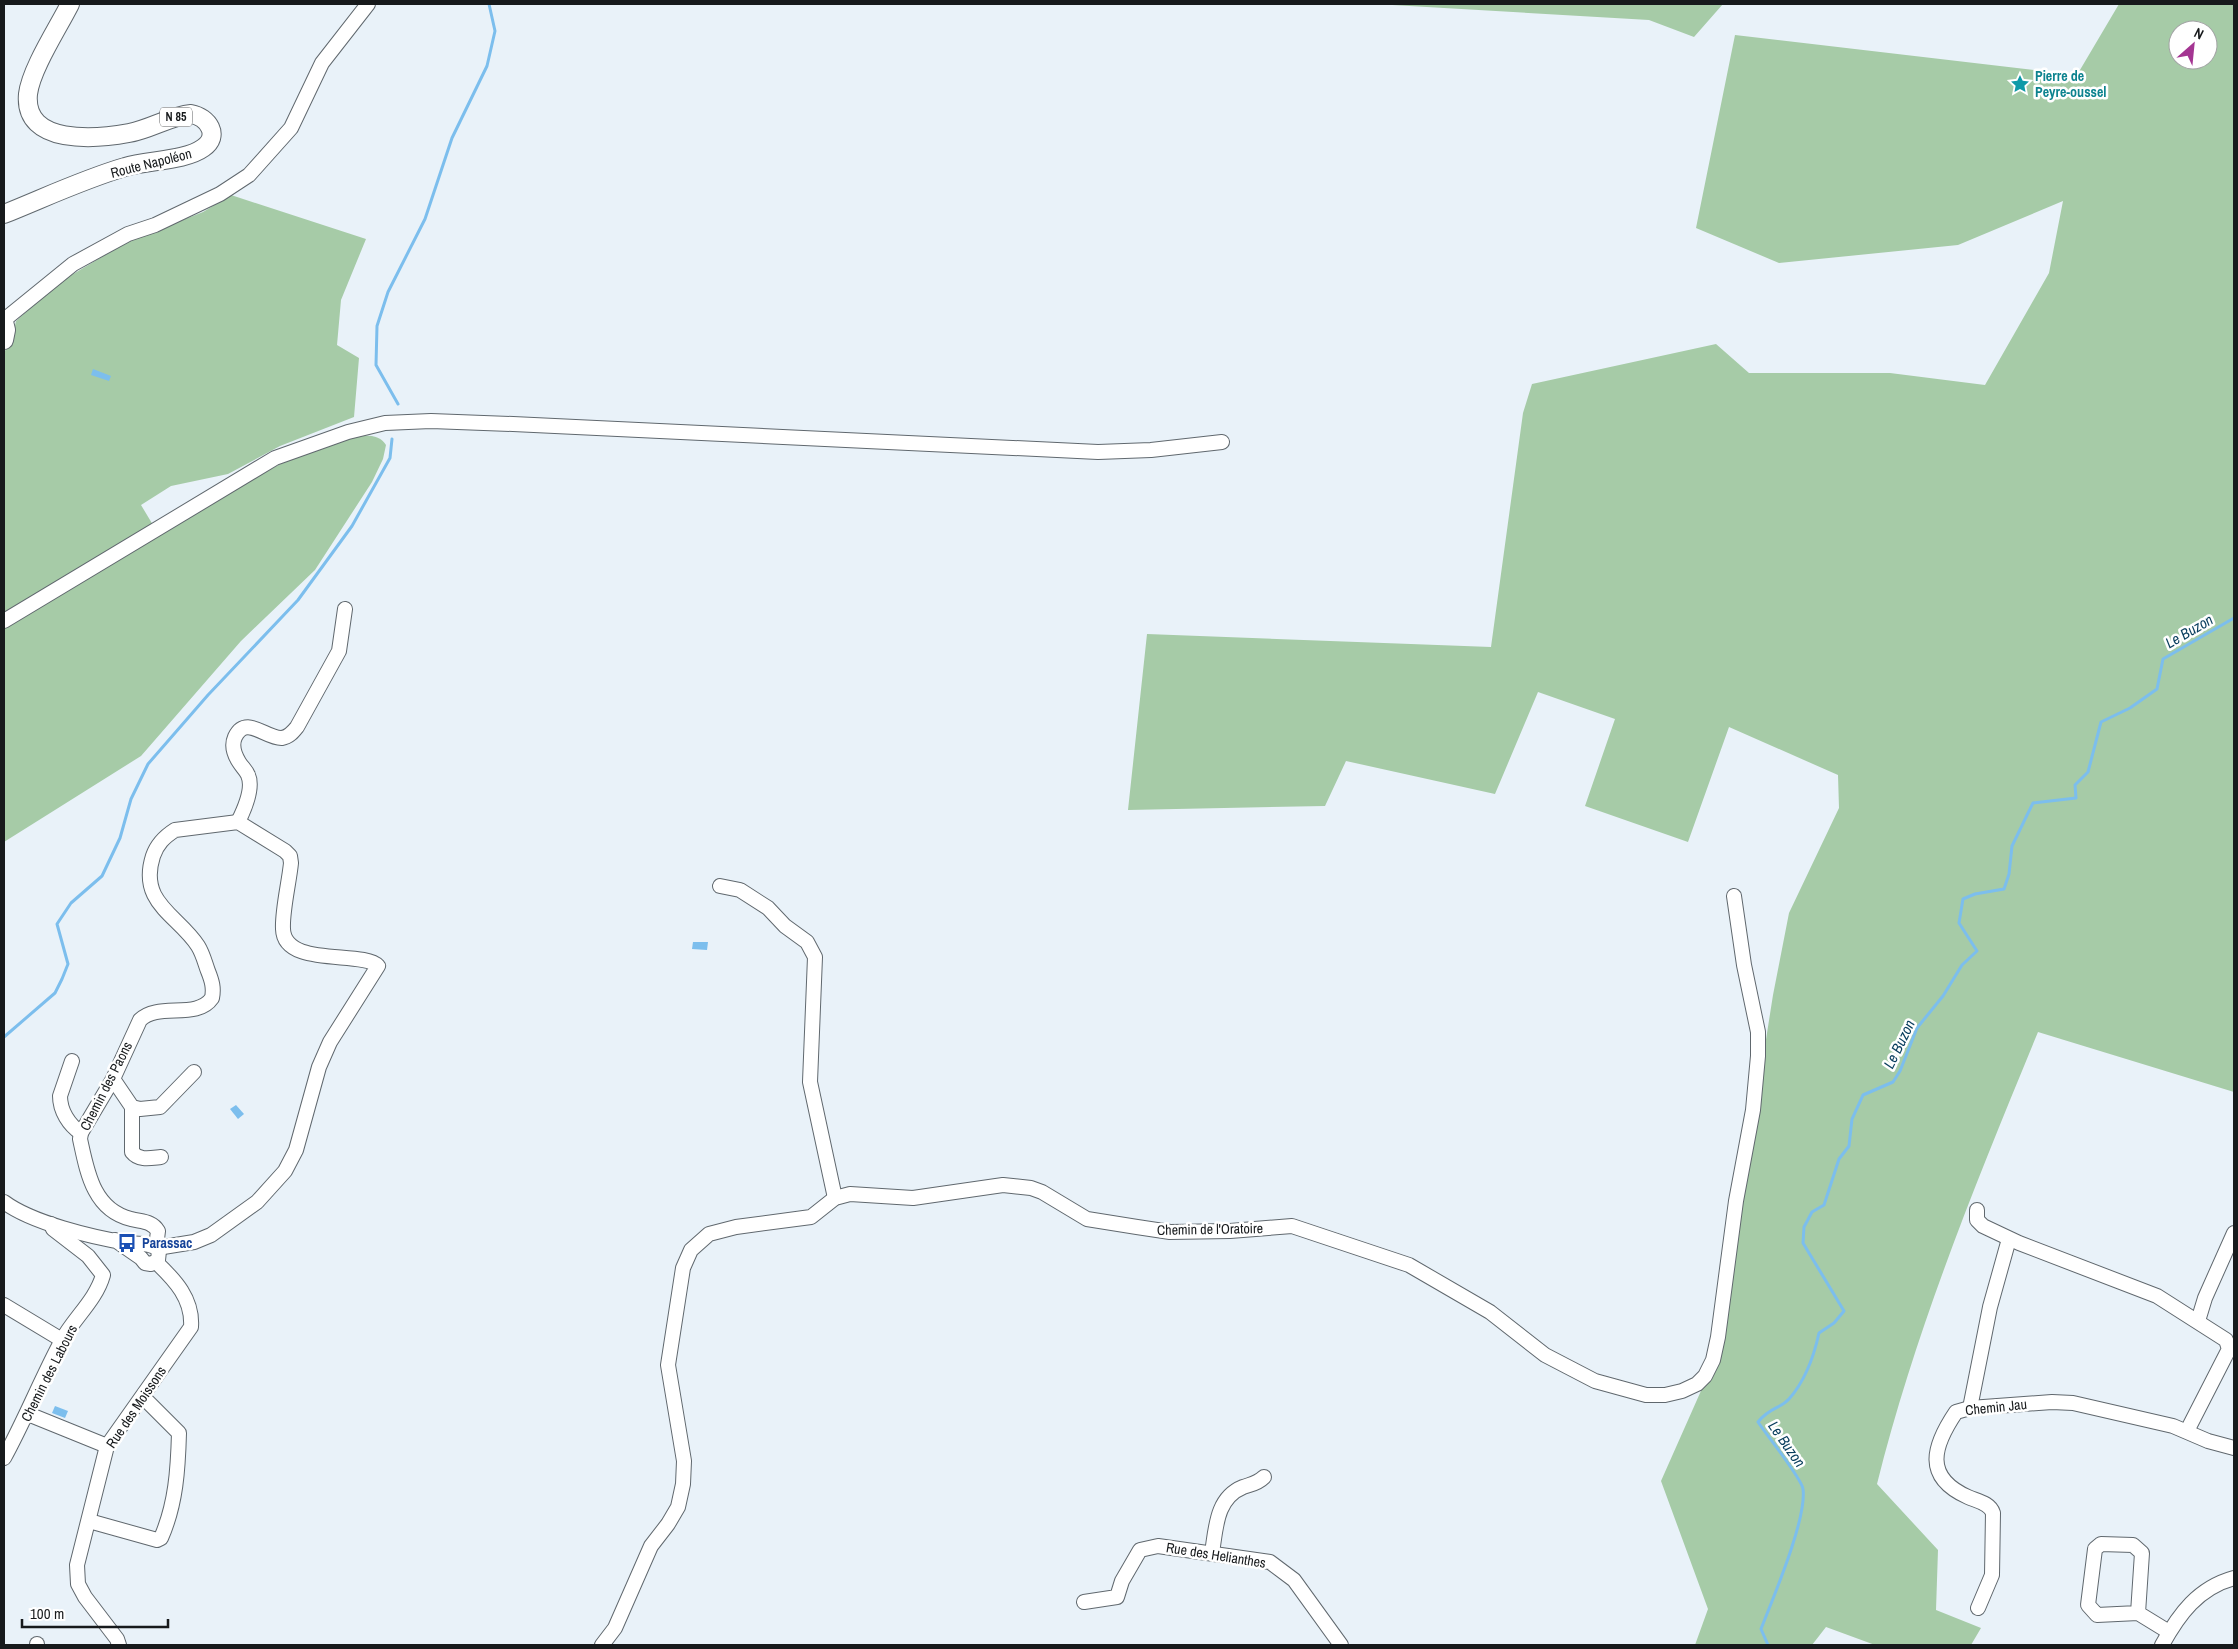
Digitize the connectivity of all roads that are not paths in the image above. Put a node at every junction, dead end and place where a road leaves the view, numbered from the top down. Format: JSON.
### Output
{"nodes":[{"id":1,"x":70,"y":4,"type":"edge"},
{"id":2,"x":368,"y":4,"type":"edge"},
{"id":3,"x":4,"y":214,"type":"edge"},
{"id":4,"x":4,"y":321,"type":"edge"},
{"id":5,"x":4,"y":340,"type":"edge"},
{"id":6,"x":1222,"y":442,"type":"dead end"},
{"id":7,"x":345,"y":609,"type":"dead end"},
{"id":8,"x":4,"y":621,"type":"edge"},
{"id":9,"x":238,"y":822,"type":"junction"},
{"id":10,"x":720,"y":886,"type":"dead end"},
{"id":11,"x":1734,"y":896,"type":"dead end"},
{"id":12,"x":72,"y":1061,"type":"dead end"},
{"id":13,"x":194,"y":1072,"type":"dead end"},
{"id":14,"x":113,"y":1078,"type":"junction"},
{"id":15,"x":132,"y":1107,"type":"junction"},
{"id":16,"x":81,"y":1133,"type":"junction"},
{"id":17,"x":161,"y":1157,"type":"dead end"},
{"id":18,"x":835,"y":1198,"type":"junction"},
{"id":19,"x":4,"y":1202,"type":"edge"},
{"id":20,"x":1977,"y":1210,"type":"dead end"},
{"id":21,"x":51,"y":1224,"type":"junction"},
{"id":22,"x":2234,"y":1233,"type":"edge"},
{"id":23,"x":2009,"y":1239,"type":"junction"},
{"id":24,"x":151,"y":1252,"type":"junction"},
{"id":25,"x":4,"y":1305,"type":"edge"},
{"id":26,"x":2198,"y":1321,"type":"junction"},
{"id":27,"x":62,"y":1340,"type":"junction"},
{"id":28,"x":143,"y":1397,"type":"junction"},
{"id":29,"x":1970,"y":1408,"type":"junction"},
{"id":30,"x":28,"y":1414,"type":"junction"},
{"id":31,"x":2187,"y":1431,"type":"junction"},
{"id":32,"x":107,"y":1446,"type":"junction"},
{"id":33,"x":2234,"y":1448,"type":"edge"},
{"id":34,"x":4,"y":1458,"type":"edge"},
{"id":35,"x":1264,"y":1478,"type":"dead end"},
{"id":36,"x":89,"y":1520,"type":"junction"},
{"id":37,"x":1212,"y":1553,"type":"junction"},
{"id":38,"x":2234,"y":1578,"type":"edge"},
{"id":39,"x":1084,"y":1602,"type":"dead end"},
{"id":40,"x":1978,"y":1608,"type":"dead end"},
{"id":41,"x":2138,"y":1613,"type":"junction"},
{"id":42,"x":2166,"y":1641,"type":"edge"},
{"id":43,"x":119,"y":1645,"type":"edge"},
{"id":44,"x":602,"y":1645,"type":"edge"},
{"id":45,"x":1341,"y":1645,"type":"edge"}],
"edges":[{"from":1,"to":3,"type":"main road","name":"Route Napoléon","number":"N 85"},
{"from":2,"to":4,"type":"street"},
{"from":4,"to":5,"type":"main road"},
{"from":6,"to":8,"type":"street"},
{"from":7,"to":9,"type":"street"},
{"from":9,"to":14,"type":"street","name":"Chemin des Paons"},
{"from":9,"to":24,"type":"street"},
{"from":10,"to":18,"type":"street"},
{"from":11,"to":18,"type":"street","name":"Chemin de l'Oratoire"},
{"from":12,"to":16,"type":"street"},
{"from":13,"to":15,"type":"street"},
{"from":14,"to":15,"type":"street"},
{"from":14,"to":16,"type":"street","name":"Chemin des Paons"},
{"from":15,"to":17,"type":"street"},
{"from":16,"to":24,"type":"street","name":"Chemin des Paons"},
{"from":18,"to":44,"type":"street"},
{"from":19,"to":21,"type":"street"},
{"from":20,"to":23,"type":"street"},
{"from":21,"to":24,"type":"street"},
{"from":21,"to":27,"type":"street","name":"Chemin des Labours"},
{"from":22,"to":26,"type":"street"},
{"from":23,"to":26,"type":"street"},
{"from":23,"to":29,"type":"street"},
{"from":24,"to":28,"type":"street","name":"Rue des Moissons"},
{"from":25,"to":27,"type":"street"},
{"from":26,"to":31,"type":"street"},
{"from":27,"to":30,"type":"street","name":"Chemin des Labours"},
{"from":28,"to":32,"type":"street","name":"Rue des Moissons"},
{"from":28,"to":36,"type":"street"},
{"from":29,"to":31,"type":"street","name":"Chemin Jau"},
{"from":29,"to":40,"type":"street","name":"Chemin Jau"},
{"from":30,"to":32,"type":"street"},
{"from":30,"to":34,"type":"street","name":"Chemin des Labours"},
{"from":31,"to":33,"type":"street","name":"Chemin Jau"},
{"from":32,"to":36,"type":"street","name":"Rue des Moissons"},
{"from":35,"to":37,"type":"street"},
{"from":36,"to":43,"type":"street","name":"Rue des Moissons"},
{"from":37,"to":39,"type":"street","name":"Rue des Helianthes"},
{"from":37,"to":45,"type":"street","name":"Rue des Helianthes"},
{"from":38,"to":42,"type":"street"},
{"from":41,"to":41,"type":"street"},
{"from":41,"to":42,"type":"street"}]}
